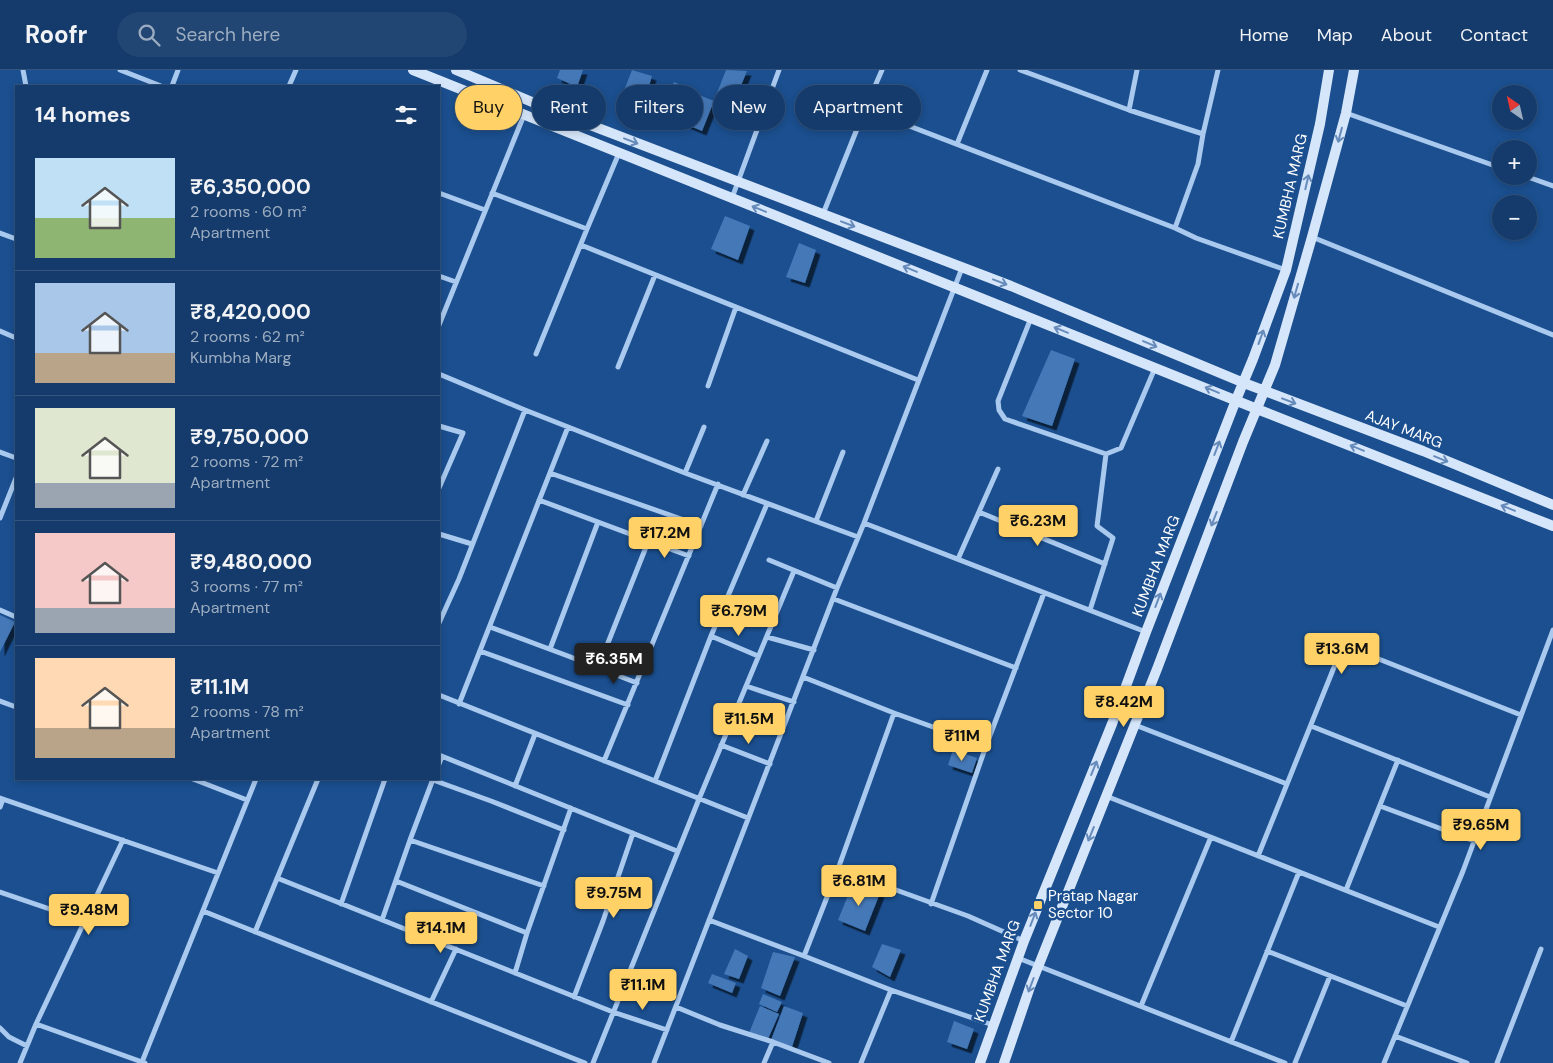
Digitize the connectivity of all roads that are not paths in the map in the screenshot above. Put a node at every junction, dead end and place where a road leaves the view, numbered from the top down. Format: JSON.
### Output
{"nodes":[{"id":1,"x":23,"y":70,"type":"edge"},
{"id":2,"x":120,"y":70,"type":"edge"},
{"id":3,"x":178,"y":70,"type":"edge"},
{"id":4,"x":296,"y":70,"type":"edge"},
{"id":5,"x":412,"y":70,"type":"edge"},
{"id":6,"x":456,"y":70,"type":"edge"},
{"id":7,"x":779,"y":70,"type":"edge"},
{"id":8,"x":882,"y":70,"type":"edge"},
{"id":9,"x":987,"y":70,"type":"edge"},
{"id":10,"x":1020,"y":70,"type":"edge"},
{"id":11,"x":1137,"y":70,"type":"edge"},
{"id":12,"x":1218,"y":70,"type":"edge"},
{"id":13,"x":1330,"y":70,"type":"edge"},
{"id":14,"x":1354,"y":70,"type":"edge"},
{"id":15,"x":26,"y":85,"type":"edge"},
{"id":16,"x":158,"y":85,"type":"edge"},
{"id":17,"x":172,"y":85,"type":"edge"},
{"id":18,"x":289,"y":85,"type":"edge"},
{"id":19,"x":875,"y":85,"type":"edge"},
{"id":20,"x":1129,"y":110,"type":"junction"},
{"id":21,"x":1346,"y":113,"type":"junction"},
{"id":22,"x":524,"y":115,"type":"junction"},
{"id":23,"x":856,"y":130,"type":"edge"},
{"id":24,"x":920,"y":130,"type":"edge"},
{"id":25,"x":1203,"y":134,"type":"junction"},
{"id":26,"x":957,"y":144,"type":"junction"},
{"id":27,"x":619,"y":153,"type":"junction"},
{"id":28,"x":1492,"y":165,"type":"edge"},
{"id":29,"x":1537,"y":180,"type":"edge"},
{"id":30,"x":738,"y":182,"type":"junction"},
{"id":31,"x":1553,"y":186,"type":"edge"},
{"id":32,"x":440,"y":193,"type":"edge"},
{"id":33,"x":492,"y":193,"type":"junction"},
{"id":34,"x":732,"y":198,"type":"junction"},
{"id":35,"x":485,"y":210,"type":"junction"},
{"id":36,"x":823,"y":214,"type":"junction"},
{"id":37,"x":1175,"y":228,"type":"junction"},
{"id":38,"x":587,"y":230,"type":"junction"},
{"id":39,"x":0,"y":233,"type":"edge"},
{"id":40,"x":1312,"y":237,"type":"junction"},
{"id":41,"x":15,"y":239,"type":"edge"},
{"id":42,"x":581,"y":245,"type":"junction"},
{"id":43,"x":962,"y":268,"type":"junction"},
{"id":44,"x":1286,"y":270,"type":"junction"},
{"id":45,"x":655,"y":275,"type":"junction"},
{"id":46,"x":440,"y":276,"type":"edge"},
{"id":47,"x":456,"y":282,"type":"junction"},
{"id":48,"x":954,"y":287,"type":"junction"},
{"id":49,"x":736,"y":307,"type":"junction"},
{"id":50,"x":1031,"y":318,"type":"junction"},
{"id":51,"x":440,"y":322,"type":"edge"},
{"id":52,"x":0,"y":331,"type":"edge"},
{"id":53,"x":1553,"y":335,"type":"edge"},
{"id":54,"x":15,"y":338,"type":"edge"},
{"id":55,"x":536,"y":354,"type":"dead end"},
{"id":56,"x":618,"y":367,"type":"dead end"},
{"id":57,"x":1155,"y":368,"type":"junction"},
{"id":58,"x":440,"y":374,"type":"edge"},
{"id":59,"x":918,"y":380,"type":"junction"},
{"id":60,"x":1244,"y":383,"type":"junction"},
{"id":61,"x":708,"y":386,"type":"dead end"},
{"id":62,"x":1265,"y":391,"type":"junction"},
{"id":63,"x":1236,"y":400,"type":"junction"},
{"id":64,"x":1257,"y":409,"type":"junction"},
{"id":65,"x":525,"y":410,"type":"junction"},
{"id":66,"x":440,"y":426,"type":"edge"},
{"id":67,"x":568,"y":427,"type":"junction"},
{"id":68,"x":704,"y":427,"type":"dead end"},
{"id":69,"x":767,"y":441,"type":"dead end"},
{"id":70,"x":0,"y":452,"type":"edge"},
{"id":71,"x":843,"y":452,"type":"dead end"},
{"id":72,"x":1106,"y":454,"type":"junction"},
{"id":73,"x":15,"y":458,"type":"edge"},
{"id":74,"x":998,"y":470,"type":"dead end"},
{"id":75,"x":550,"y":473,"type":"junction"},
{"id":76,"x":685,"y":473,"type":"junction"},
{"id":77,"x":15,"y":480,"type":"edge"},
{"id":78,"x":718,"y":484,"type":"junction"},
{"id":79,"x":440,"y":486,"type":"edge"},
{"id":80,"x":743,"y":495,"type":"junction"},
{"id":81,"x":539,"y":500,"type":"junction"},
{"id":82,"x":767,"y":504,"type":"junction"},
{"id":83,"x":1553,"y":505,"type":"edge"},
{"id":84,"x":979,"y":512,"type":"junction"},
{"id":85,"x":0,"y":518,"type":"edge"},
{"id":86,"x":816,"y":521,"type":"junction"},
{"id":87,"x":598,"y":522,"type":"junction"},
{"id":88,"x":864,"y":522,"type":"junction"},
{"id":89,"x":701,"y":526,"type":"junction"},
{"id":90,"x":1553,"y":526,"type":"edge"},
{"id":91,"x":440,"y":534,"type":"edge"},
{"id":92,"x":858,"y":537,"type":"junction"},
{"id":93,"x":648,"y":542,"type":"junction"},
{"id":94,"x":472,"y":544,"type":"junction"},
{"id":95,"x":689,"y":556,"type":"junction"},
{"id":96,"x":958,"y":559,"type":"junction"},
{"id":97,"x":769,"y":560,"type":"dead end"},
{"id":98,"x":1105,"y":564,"type":"junction"},
{"id":99,"x":794,"y":571,"type":"junction"},
{"id":100,"x":838,"y":588,"type":"junction"},
{"id":101,"x":1044,"y":593,"type":"junction"},
{"id":102,"x":834,"y":598,"type":"junction"},
{"id":103,"x":0,"y":610,"type":"edge"},
{"id":104,"x":1090,"y":610,"type":"junction"},
{"id":105,"x":15,"y":617,"type":"edge"},
{"id":106,"x":440,"y":621,"type":"edge"},
{"id":107,"x":490,"y":627,"type":"junction"},
{"id":108,"x":1553,"y":630,"type":"edge"},
{"id":109,"x":1146,"y":632,"type":"junction"},
{"id":110,"x":711,"y":636,"type":"junction"},
{"id":111,"x":766,"y":637,"type":"junction"},
{"id":112,"x":1552,"y":638,"type":"edge"},
{"id":113,"x":550,"y":649,"type":"junction"},
{"id":114,"x":480,"y":650,"type":"junction"},
{"id":115,"x":814,"y":650,"type":"junction"},
{"id":116,"x":758,"y":656,"type":"junction"},
{"id":117,"x":598,"y":668,"type":"junction"},
{"id":118,"x":1016,"y":668,"type":"junction"},
{"id":119,"x":804,"y":676,"type":"junction"},
{"id":120,"x":637,"y":684,"type":"junction"},
{"id":121,"x":746,"y":686,"type":"junction"},
{"id":122,"x":440,"y":695,"type":"edge"},
{"id":123,"x":0,"y":701,"type":"edge"},
{"id":124,"x":794,"y":702,"type":"junction"},
{"id":125,"x":459,"y":704,"type":"junction"},
{"id":126,"x":628,"y":706,"type":"junction"},
{"id":127,"x":15,"y":707,"type":"edge"},
{"id":128,"x":894,"y":713,"type":"junction"},
{"id":129,"x":1521,"y":715,"type":"junction"},
{"id":130,"x":1135,"y":724,"type":"junction"},
{"id":131,"x":1311,"y":726,"type":"junction"},
{"id":132,"x":536,"y":734,"type":"junction"},
{"id":133,"x":721,"y":745,"type":"junction"},
{"id":134,"x":986,"y":746,"type":"junction"},
{"id":135,"x":440,"y":756,"type":"edge"},
{"id":136,"x":1398,"y":760,"type":"junction"},
{"id":137,"x":604,"y":761,"type":"junction"},
{"id":138,"x":770,"y":764,"type":"junction"},
{"id":139,"x":197,"y":780,"type":"edge"},
{"id":140,"x":256,"y":780,"type":"edge"},
{"id":141,"x":318,"y":780,"type":"edge"},
{"id":142,"x":385,"y":780,"type":"edge"},
{"id":143,"x":433,"y":780,"type":"edge"},
{"id":144,"x":436,"y":780,"type":"edge"},
{"id":145,"x":655,"y":781,"type":"junction"},
{"id":146,"x":1287,"y":784,"type":"junction"},
{"id":147,"x":515,"y":786,"type":"junction"},
{"id":148,"x":1106,"y":796,"type":"junction"},
{"id":149,"x":1490,"y":797,"type":"junction"},
{"id":150,"x":2,"y":798,"type":"edge"},
{"id":151,"x":699,"y":799,"type":"junction"},
{"id":152,"x":247,"y":800,"type":"junction"},
{"id":153,"x":1380,"y":806,"type":"junction"},
{"id":154,"x":0,"y":807,"type":"edge"},
{"id":155,"x":571,"y":808,"type":"junction"},
{"id":156,"x":748,"y":818,"type":"junction"},
{"id":157,"x":564,"y":830,"type":"junction"},
{"id":158,"x":633,"y":833,"type":"junction"},
{"id":159,"x":1211,"y":837,"type":"junction"},
{"id":160,"x":123,"y":840,"type":"junction"},
{"id":161,"x":410,"y":840,"type":"junction"},
{"id":162,"x":1474,"y":841,"type":"junction"},
{"id":163,"x":677,"y":851,"type":"junction"},
{"id":164,"x":1258,"y":856,"type":"junction"},
{"id":165,"x":838,"y":869,"type":"junction"},
{"id":166,"x":1299,"y":872,"type":"junction"},
{"id":167,"x":218,"y":873,"type":"junction"},
{"id":168,"x":277,"y":878,"type":"junction"},
{"id":169,"x":396,"y":881,"type":"junction"},
{"id":170,"x":544,"y":886,"type":"junction"},
{"id":171,"x":1346,"y":890,"type":"junction"},
{"id":172,"x":0,"y":892,"type":"edge"},
{"id":173,"x":341,"y":904,"type":"junction"},
{"id":174,"x":931,"y":904,"type":"junction"},
{"id":175,"x":203,"y":911,"type":"junction"},
{"id":176,"x":382,"y":920,"type":"junction"},
{"id":177,"x":709,"y":920,"type":"junction"},
{"id":178,"x":85,"y":921,"type":"junction"},
{"id":179,"x":1439,"y":927,"type":"junction"},
{"id":180,"x":255,"y":932,"type":"junction"},
{"id":181,"x":527,"y":933,"type":"junction"},
{"id":182,"x":1024,"y":941,"type":"junction"},
{"id":183,"x":456,"y":949,"type":"junction"},
{"id":184,"x":1541,"y":949,"type":"dead end"},
{"id":185,"x":1267,"y":951,"type":"junction"},
{"id":186,"x":804,"y":956,"type":"junction"},
{"id":187,"x":1018,"y":958,"type":"junction"},
{"id":188,"x":1038,"y":966,"type":"junction"},
{"id":189,"x":515,"y":973,"type":"junction"},
{"id":190,"x":1330,"y":976,"type":"junction"},
{"id":191,"x":891,"y":990,"type":"junction"},
{"id":192,"x":574,"y":997,"type":"junction"},
{"id":193,"x":431,"y":1002,"type":"junction"},
{"id":194,"x":676,"y":1006,"type":"junction"},
{"id":195,"x":1141,"y":1006,"type":"junction"},
{"id":196,"x":1407,"y":1006,"type":"junction"},
{"id":197,"x":613,"y":1012,"type":"junction"},
{"id":198,"x":36,"y":1024,"type":"junction"},
{"id":199,"x":993,"y":1025,"type":"junction"},
{"id":200,"x":0,"y":1028,"type":"edge"},
{"id":201,"x":667,"y":1030,"type":"junction"},
{"id":202,"x":1395,"y":1036,"type":"junction"},
{"id":203,"x":773,"y":1042,"type":"junction"},
{"id":204,"x":1231,"y":1042,"type":"junction"},
{"id":205,"x":27,"y":1046,"type":"junction"},
{"id":206,"x":1269,"y":1057,"type":"junction"},
{"id":207,"x":144,"y":1062,"type":"edge"},
{"id":208,"x":1005,"y":1062,"type":"edge"},
{"id":209,"x":20,"y":1063,"type":"edge"},
{"id":210,"x":585,"y":1063,"type":"edge"},
{"id":211,"x":593,"y":1063,"type":"edge"},
{"id":212,"x":654,"y":1063,"type":"edge"},
{"id":213,"x":764,"y":1063,"type":"edge"},
{"id":214,"x":829,"y":1063,"type":"edge"},
{"id":215,"x":861,"y":1063,"type":"edge"},
{"id":216,"x":980,"y":1063,"type":"edge"},
{"id":217,"x":1267,"y":1063,"type":"edge"},
{"id":218,"x":1285,"y":1063,"type":"edge"},
{"id":219,"x":1295,"y":1063,"type":"edge"},
{"id":220,"x":1384,"y":1063,"type":"edge"},
{"id":221,"x":1468,"y":1063,"type":"edge"},
{"id":222,"x":1497,"y":1063,"type":"edge"}],
"edges":[{"from":1,"to":15,"type":"street"},
{"from":2,"to":16,"type":"street"},
{"from":3,"to":17,"type":"street"},
{"from":4,"to":18,"type":"street"},
{"from":5,"to":22,"type":"street"},
{"from":6,"to":30,"type":"street","name":"AJAY MARG","one_way":true},
{"from":7,"to":30,"type":"street"},
{"from":8,"to":19,"type":"street"},
{"from":9,"to":26,"type":"street"},
{"from":10,"to":20,"type":"street"},
{"from":11,"to":20,"type":"street"},
{"from":12,"to":25,"type":"street"},
{"from":44,"to":13,"type":"street","name":"KUMBHA MARG","one_way":true},
{"from":14,"to":21,"type":"street"},
{"from":20,"to":25,"type":"street"},
{"from":21,"to":28,"type":"street"},
{"from":21,"to":40,"type":"street","one_way":true},
{"from":22,"to":27,"type":"street"},
{"from":22,"to":33,"type":"street"},
{"from":23,"to":36,"type":"street"},
{"from":24,"to":26,"type":"street"},
{"from":25,"to":37,"type":"street"},
{"from":26,"to":37,"type":"street"},
{"from":27,"to":34,"type":"street"},
{"from":27,"to":38,"type":"street"},
{"from":29,"to":31,"type":"street"},
{"from":30,"to":34,"type":"street"},
{"from":30,"to":36,"type":"street","name":"AJAY MARG"},
{"from":32,"to":35,"type":"street"},
{"from":33,"to":35,"type":"street"},
{"from":33,"to":38,"type":"street"},
{"from":48,"to":34,"type":"street","one_way":true},
{"from":35,"to":47,"type":"street"},
{"from":36,"to":43,"type":"street","name":"AJAY MARG","one_way":true},
{"from":37,"to":44,"type":"street"},
{"from":38,"to":42,"type":"street"},
{"from":39,"to":41,"type":"street"},
{"from":40,"to":53,"type":"street"},
{"from":40,"to":62,"type":"street","one_way":true},
{"from":42,"to":45,"type":"street"},
{"from":42,"to":55,"type":"street"},
{"from":43,"to":48,"type":"street"},
{"from":43,"to":60,"type":"street","name":"AJAY MARG","one_way":true},
{"from":60,"to":44,"type":"street","name":"KUMBHA MARG","one_way":true},
{"from":45,"to":49,"type":"street"},
{"from":45,"to":56,"type":"street"},
{"from":46,"to":47,"type":"street"},
{"from":47,"to":51,"type":"street"},
{"from":48,"to":50,"type":"street"},
{"from":48,"to":59,"type":"street"},
{"from":49,"to":59,"type":"street"},
{"from":49,"to":61,"type":"street"},
{"from":57,"to":50,"type":"street","one_way":true},
{"from":50,"to":72,"type":"street"},
{"from":52,"to":54,"type":"street"},
{"from":63,"to":57,"type":"street","one_way":true},
{"from":57,"to":72,"type":"street"},
{"from":58,"to":65,"type":"street"},
{"from":59,"to":88,"type":"street"},
{"from":60,"to":62,"type":"street","name":"AJAY MARG"},
{"from":60,"to":63,"type":"street","name":"KUMBHA MARG"},
{"from":62,"to":64,"type":"street"},
{"from":62,"to":83,"type":"street","name":"AJAY MARG","one_way":true},
{"from":63,"to":64,"type":"street"},
{"from":109,"to":63,"type":"street","name":"KUMBHA MARG","one_way":true},
{"from":90,"to":64,"type":"street","one_way":true},
{"from":64,"to":130,"type":"street","one_way":true},
{"from":65,"to":67,"type":"street"},
{"from":65,"to":94,"type":"street"},
{"from":66,"to":79,"type":"street"},
{"from":67,"to":75,"type":"street"},
{"from":67,"to":76,"type":"street"},
{"from":68,"to":76,"type":"street"},
{"from":69,"to":80,"type":"street"},
{"from":70,"to":73,"type":"street"},
{"from":71,"to":86,"type":"street"},
{"from":72,"to":98,"type":"street"},
{"from":74,"to":84,"type":"street"},
{"from":75,"to":81,"type":"street"},
{"from":75,"to":89,"type":"street"},
{"from":76,"to":78,"type":"street"},
{"from":77,"to":85,"type":"street"},
{"from":78,"to":80,"type":"street"},
{"from":78,"to":89,"type":"street"},
{"from":80,"to":82,"type":"street"},
{"from":81,"to":87,"type":"street"},
{"from":81,"to":107,"type":"street"},
{"from":82,"to":86,"type":"street"},
{"from":82,"to":110,"type":"street"},
{"from":84,"to":96,"type":"street"},
{"from":84,"to":98,"type":"street"},
{"from":86,"to":92,"type":"street"},
{"from":87,"to":93,"type":"street"},
{"from":87,"to":113,"type":"street"},
{"from":88,"to":92,"type":"street"},
{"from":88,"to":96,"type":"street"},
{"from":89,"to":95,"type":"street"},
{"from":91,"to":94,"type":"street"},
{"from":92,"to":100,"type":"street"},
{"from":93,"to":95,"type":"street"},
{"from":93,"to":117,"type":"street"},
{"from":94,"to":106,"type":"street"},
{"from":95,"to":120,"type":"street"},
{"from":96,"to":101,"type":"street"},
{"from":97,"to":99,"type":"street"},
{"from":98,"to":104,"type":"street"},
{"from":99,"to":100,"type":"street"},
{"from":99,"to":111,"type":"street"},
{"from":100,"to":102,"type":"street"},
{"from":101,"to":104,"type":"street"},
{"from":101,"to":118,"type":"street"},
{"from":102,"to":115,"type":"street"},
{"from":102,"to":118,"type":"street"},
{"from":103,"to":105,"type":"street"},
{"from":104,"to":109,"type":"street"},
{"from":107,"to":113,"type":"street"},
{"from":107,"to":114,"type":"street"},
{"from":108,"to":112,"type":"street"},
{"from":182,"to":109,"type":"street","name":"KUMBHA MARG","one_way":true},
{"from":110,"to":116,"type":"street"},
{"from":110,"to":145,"type":"street"},
{"from":111,"to":115,"type":"street"},
{"from":111,"to":116,"type":"street"},
{"from":112,"to":129,"type":"street"},
{"from":113,"to":117,"type":"street"},
{"from":114,"to":125,"type":"street"},
{"from":114,"to":126,"type":"street"},
{"from":115,"to":119,"type":"street"},
{"from":116,"to":121,"type":"street"},
{"from":117,"to":120,"type":"street"},
{"from":118,"to":134,"type":"street"},
{"from":119,"to":124,"type":"street"},
{"from":119,"to":128,"type":"street"},
{"from":120,"to":126,"type":"street"},
{"from":121,"to":124,"type":"street"},
{"from":121,"to":133,"type":"street"},
{"from":122,"to":125,"type":"street"},
{"from":123,"to":127,"type":"street"},
{"from":124,"to":138,"type":"street"},
{"from":125,"to":132,"type":"street"},
{"from":126,"to":137,"type":"street"},
{"from":128,"to":134,"type":"street"},
{"from":128,"to":165,"type":"street"},
{"from":129,"to":131,"type":"street"},
{"from":129,"to":149,"type":"street"},
{"from":130,"to":146,"type":"street"},
{"from":130,"to":148,"type":"street"},
{"from":131,"to":136,"type":"street"},
{"from":131,"to":146,"type":"street"},
{"from":132,"to":137,"type":"street"},
{"from":132,"to":147,"type":"street"},
{"from":133,"to":138,"type":"street"},
{"from":133,"to":151,"type":"street"},
{"from":134,"to":174,"type":"street"},
{"from":135,"to":147,"type":"street"},
{"from":136,"to":149,"type":"street"},
{"from":136,"to":153,"type":"street"},
{"from":137,"to":145,"type":"street"},
{"from":138,"to":156,"type":"street"},
{"from":139,"to":152,"type":"street"},
{"from":140,"to":152,"type":"street"},
{"from":141,"to":168,"type":"street"},
{"from":142,"to":173,"type":"street"},
{"from":143,"to":161,"type":"street"},
{"from":144,"to":157,"type":"street"},
{"from":145,"to":151,"type":"street"},
{"from":146,"to":164,"type":"street"},
{"from":147,"to":155,"type":"street"},
{"from":148,"to":159,"type":"street"},
{"from":148,"to":188,"type":"street","one_way":true},
{"from":149,"to":162,"type":"street"},
{"from":150,"to":154,"type":"street"},
{"from":150,"to":160,"type":"street"},
{"from":151,"to":156,"type":"street"},
{"from":151,"to":163,"type":"street"},
{"from":152,"to":167,"type":"street"},
{"from":153,"to":162,"type":"street"},
{"from":153,"to":171,"type":"street"},
{"from":155,"to":157,"type":"street"},
{"from":155,"to":158,"type":"street"},
{"from":156,"to":177,"type":"street"},
{"from":157,"to":170,"type":"street"},
{"from":158,"to":163,"type":"street"},
{"from":158,"to":192,"type":"street"},
{"from":159,"to":164,"type":"street"},
{"from":159,"to":195,"type":"street"},
{"from":160,"to":167,"type":"street"},
{"from":160,"to":178,"type":"street"},
{"from":161,"to":169,"type":"street"},
{"from":161,"to":170,"type":"street"},
{"from":162,"to":179,"type":"street"},
{"from":163,"to":197,"type":"street"},
{"from":164,"to":166,"type":"street"},
{"from":165,"to":174,"type":"street"},
{"from":165,"to":186,"type":"street"},
{"from":166,"to":171,"type":"street"},
{"from":166,"to":185,"type":"street"},
{"from":167,"to":175,"type":"street"},
{"from":168,"to":173,"type":"street"},
{"from":168,"to":180,"type":"street"},
{"from":169,"to":176,"type":"street"},
{"from":169,"to":181,"type":"street"},
{"from":170,"to":181,"type":"street"},
{"from":171,"to":179,"type":"street"},
{"from":172,"to":178,"type":"street"},
{"from":173,"to":176,"type":"street"},
{"from":174,"to":182,"type":"street"},
{"from":175,"to":180,"type":"street"},
{"from":175,"to":207,"type":"street"},
{"from":176,"to":183,"type":"street"},
{"from":177,"to":186,"type":"street"},
{"from":177,"to":194,"type":"street"},
{"from":178,"to":198,"type":"street"},
{"from":179,"to":196,"type":"street"},
{"from":180,"to":193,"type":"street"},
{"from":181,"to":189,"type":"street"},
{"from":182,"to":187,"type":"street","name":"KUMBHA MARG"},
{"from":183,"to":189,"type":"street"},
{"from":183,"to":193,"type":"street"},
{"from":184,"to":222,"type":"street"},
{"from":185,"to":190,"type":"street"},
{"from":185,"to":204,"type":"street"},
{"from":186,"to":191,"type":"street"},
{"from":187,"to":188,"type":"street"},
{"from":187,"to":199,"type":"street","name":"KUMBHA MARG"},
{"from":188,"to":195,"type":"street"},
{"from":188,"to":208,"type":"street","one_way":true},
{"from":189,"to":192,"type":"street"},
{"from":190,"to":196,"type":"street"},
{"from":190,"to":219,"type":"street"},
{"from":191,"to":199,"type":"street"},
{"from":191,"to":215,"type":"street"},
{"from":192,"to":197,"type":"street"},
{"from":193,"to":210,"type":"street"},
{"from":194,"to":201,"type":"street"},
{"from":194,"to":203,"type":"street"},
{"from":195,"to":204,"type":"street"},
{"from":196,"to":202,"type":"street"},
{"from":197,"to":201,"type":"street"},
{"from":197,"to":211,"type":"street"},
{"from":198,"to":205,"type":"street"},
{"from":198,"to":207,"type":"street"},
{"from":199,"to":216,"type":"street","name":"KUMBHA MARG"},
{"from":200,"to":205,"type":"street"},
{"from":201,"to":212,"type":"street"},
{"from":202,"to":220,"type":"street"},
{"from":202,"to":221,"type":"street"},
{"from":203,"to":213,"type":"street"},
{"from":203,"to":214,"type":"street"},
{"from":204,"to":206,"type":"street"},
{"from":205,"to":209,"type":"street"},
{"from":206,"to":217,"type":"street"},
{"from":206,"to":218,"type":"street"}]}
